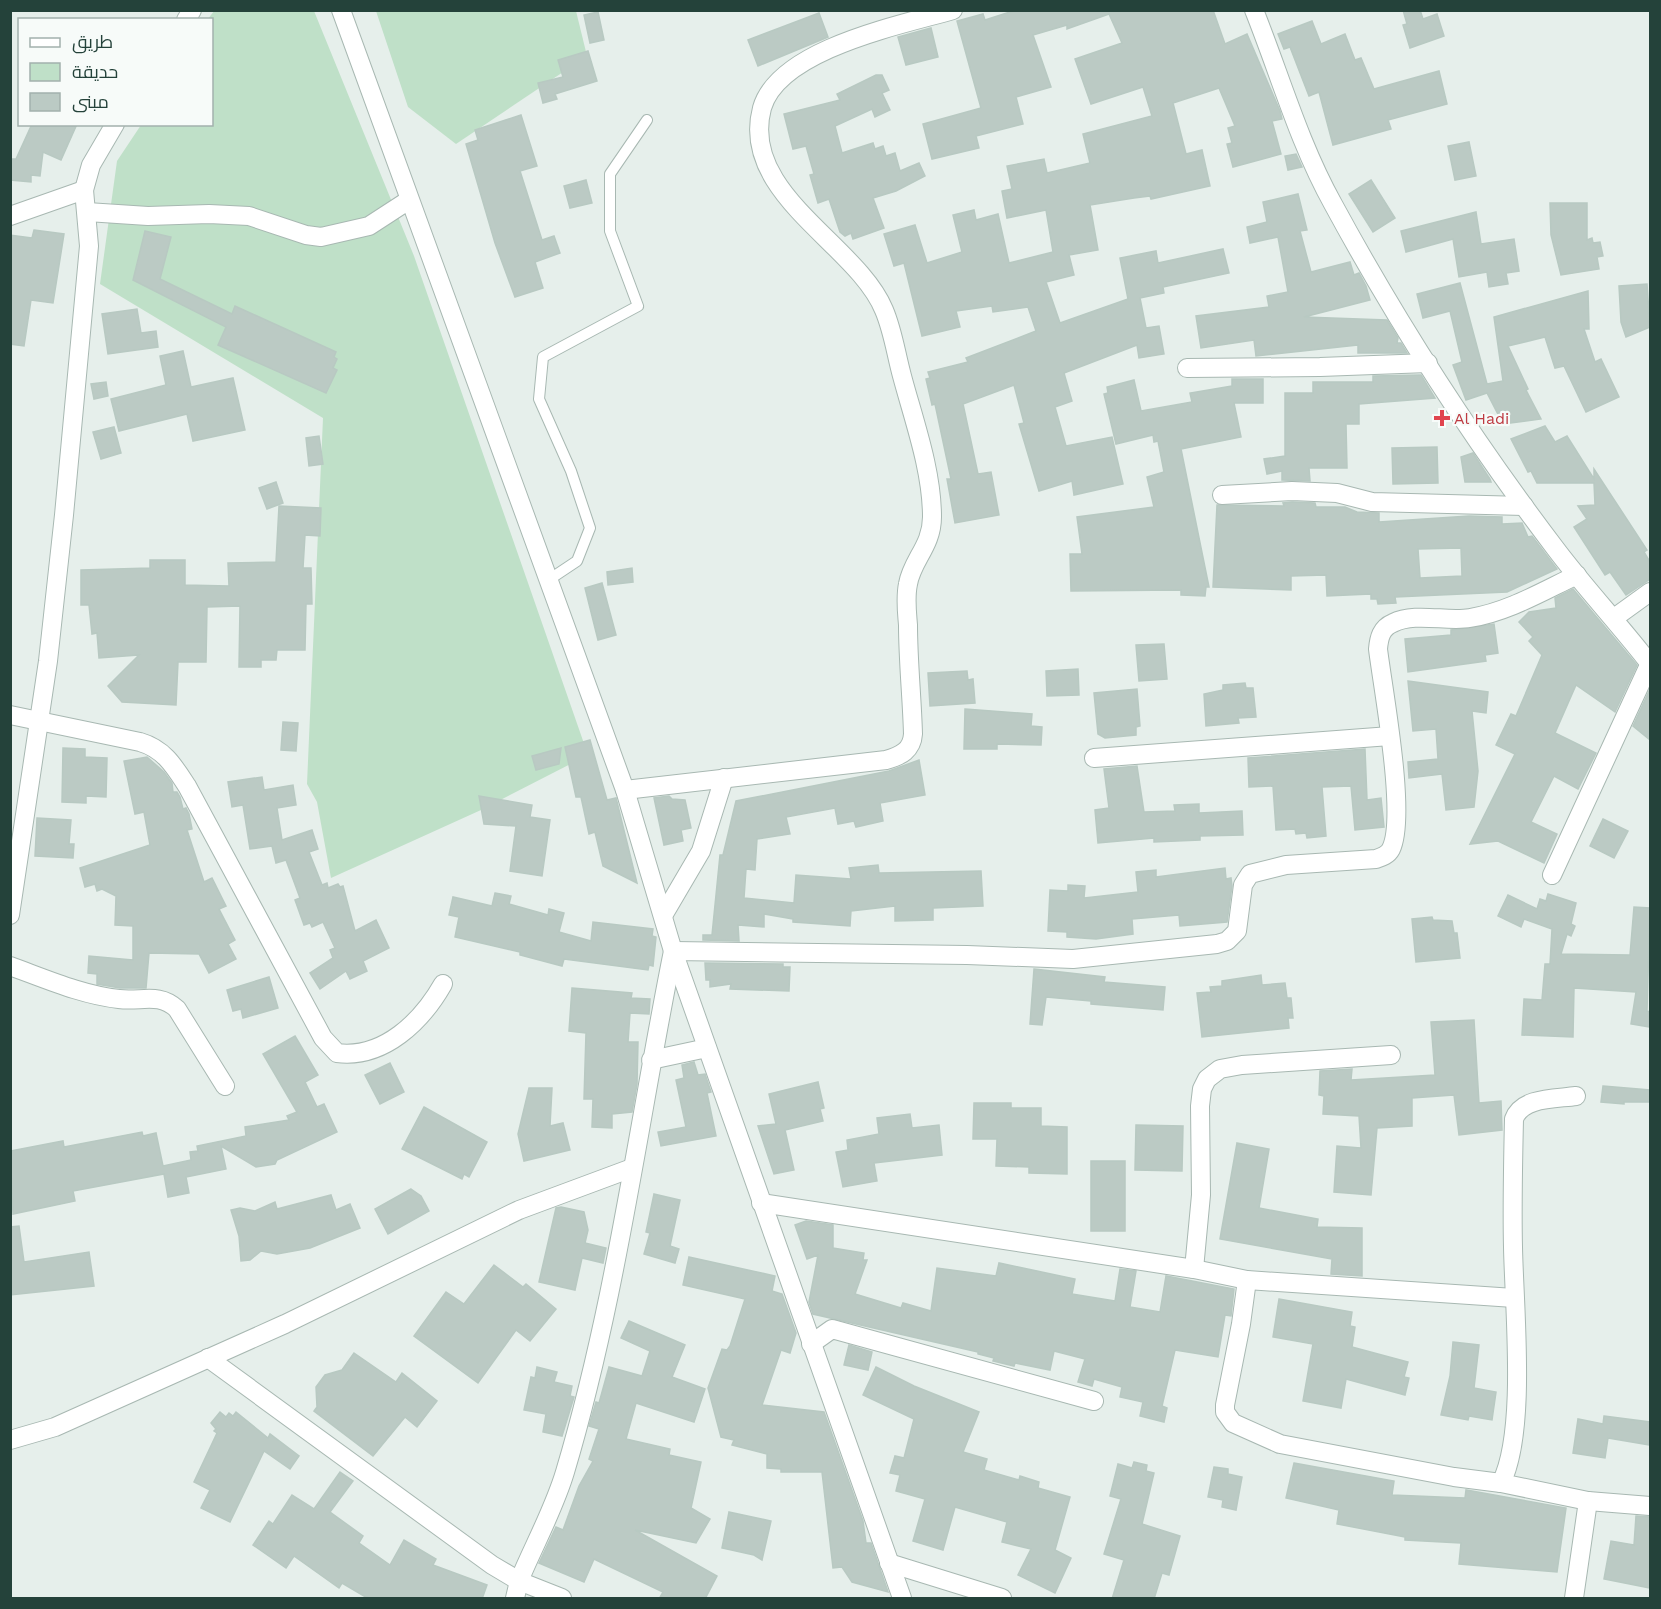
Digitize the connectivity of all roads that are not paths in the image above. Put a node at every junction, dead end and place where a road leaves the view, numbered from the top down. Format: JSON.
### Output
{"nodes":[{"id":1,"x":341,"y":10,"type":"edge"},
{"id":2,"x":953,"y":10,"type":"edge"},
{"id":3,"x":1254,"y":10,"type":"edge"},
{"id":4,"x":647,"y":120,"type":"dead end"},
{"id":5,"x":114,"y":126,"type":"edge"},
{"id":6,"x":84,"y":190,"type":"junction"},
{"id":7,"x":410,"y":200,"type":"junction"},
{"id":8,"x":87,"y":212,"type":"junction"},
{"id":9,"x":10,"y":216,"type":"edge"},
{"id":10,"x":1428,"y":363,"type":"junction"},
{"id":11,"x":1187,"y":368,"type":"dead end"},
{"id":12,"x":1222,"y":495,"type":"dead end"},
{"id":13,"x":1524,"y":506,"type":"junction"},
{"id":14,"x":1577,"y":575,"type":"junction"},
{"id":15,"x":550,"y":579,"type":"junction"},
{"id":16,"x":1650,"y":591,"type":"edge"},
{"id":17,"x":1614,"y":618,"type":"junction"},
{"id":18,"x":1650,"y":664,"type":"edge"},
{"id":19,"x":10,"y":715,"type":"edge"},
{"id":20,"x":40,"y":719,"type":"junction"},
{"id":21,"x":1389,"y":736,"type":"junction"},
{"id":22,"x":1094,"y":758,"type":"dead end"},
{"id":23,"x":724,"y":778,"type":"junction"},
{"id":24,"x":625,"y":790,"type":"junction"},
{"id":25,"x":1552,"y":875,"type":"dead end"},
{"id":26,"x":664,"y":914,"type":"junction"},
{"id":27,"x":10,"y":915,"type":"edge"},
{"id":28,"x":674,"y":951,"type":"junction"},
{"id":29,"x":10,"y":966,"type":"edge"},
{"id":30,"x":443,"y":984,"type":"dead end"},
{"id":31,"x":707,"y":1048,"type":"junction"},
{"id":32,"x":1391,"y":1055,"type":"dead end"},
{"id":33,"x":651,"y":1060,"type":"junction"},
{"id":34,"x":225,"y":1086,"type":"dead end"},
{"id":35,"x":1576,"y":1096,"type":"dead end"},
{"id":36,"x":632,"y":1168,"type":"junction"},
{"id":37,"x":761,"y":1203,"type":"junction"},
{"id":38,"x":1194,"y":1269,"type":"junction"},
{"id":39,"x":1247,"y":1280,"type":"junction"},
{"id":40,"x":1514,"y":1298,"type":"junction"},
{"id":41,"x":811,"y":1344,"type":"junction"},
{"id":42,"x":208,"y":1358,"type":"junction"},
{"id":43,"x":1094,"y":1401,"type":"dead end"},
{"id":44,"x":10,"y":1440,"type":"edge"},
{"id":45,"x":1501,"y":1482,"type":"junction"},
{"id":46,"x":1588,"y":1501,"type":"junction"},
{"id":47,"x":1650,"y":1506,"type":"edge"},
{"id":48,"x":889,"y":1563,"type":"junction"},
{"id":49,"x":517,"y":1590,"type":"edge"},
{"id":50,"x":562,"y":1599,"type":"edge"},
{"id":51,"x":902,"y":1599,"type":"edge"},
{"id":52,"x":1002,"y":1599,"type":"edge"},
{"id":53,"x":1574,"y":1599,"type":"edge"}],
"edges":[{"from":1,"to":7,"type":"street"},
{"from":2,"to":23,"type":"street"},
{"from":3,"to":10,"type":"street"},
{"from":4,"to":15,"type":"lane"},
{"from":5,"to":6,"type":"street"},
{"from":6,"to":8,"type":"street"},
{"from":6,"to":9,"type":"street"},
{"from":7,"to":8,"type":"street"},
{"from":7,"to":15,"type":"street"},
{"from":8,"to":20,"type":"street"},
{"from":10,"to":11,"type":"street"},
{"from":10,"to":13,"type":"street"},
{"from":12,"to":13,"type":"street"},
{"from":13,"to":14,"type":"street"},
{"from":14,"to":17,"type":"street"},
{"from":14,"to":21,"type":"street"},
{"from":15,"to":24,"type":"street"},
{"from":16,"to":17,"type":"street"},
{"from":17,"to":18,"type":"street"},
{"from":18,"to":25,"type":"street"},
{"from":19,"to":20,"type":"street"},
{"from":20,"to":27,"type":"street"},
{"from":20,"to":30,"type":"street"},
{"from":21,"to":22,"type":"street"},
{"from":21,"to":28,"type":"street"},
{"from":23,"to":24,"type":"street"},
{"from":23,"to":26,"type":"street"},
{"from":24,"to":26,"type":"street"},
{"from":26,"to":28,"type":"street"},
{"from":28,"to":31,"type":"street"},
{"from":28,"to":33,"type":"street"},
{"from":29,"to":34,"type":"street"},
{"from":31,"to":33,"type":"street"},
{"from":31,"to":37,"type":"street"},
{"from":32,"to":38,"type":"street"},
{"from":33,"to":36,"type":"street"},
{"from":35,"to":40,"type":"street"},
{"from":36,"to":42,"type":"street"},
{"from":36,"to":49,"type":"street"},
{"from":37,"to":38,"type":"street"},
{"from":37,"to":41,"type":"street"},
{"from":38,"to":39,"type":"street"},
{"from":39,"to":40,"type":"street"},
{"from":39,"to":45,"type":"street"},
{"from":40,"to":45,"type":"street"},
{"from":41,"to":43,"type":"street"},
{"from":41,"to":48,"type":"street"},
{"from":42,"to":44,"type":"street"},
{"from":42,"to":49,"type":"street"},
{"from":45,"to":46,"type":"street"},
{"from":46,"to":47,"type":"street"},
{"from":46,"to":53,"type":"street"},
{"from":48,"to":51,"type":"street"},
{"from":48,"to":52,"type":"street"},
{"from":49,"to":50,"type":"street"}]}
